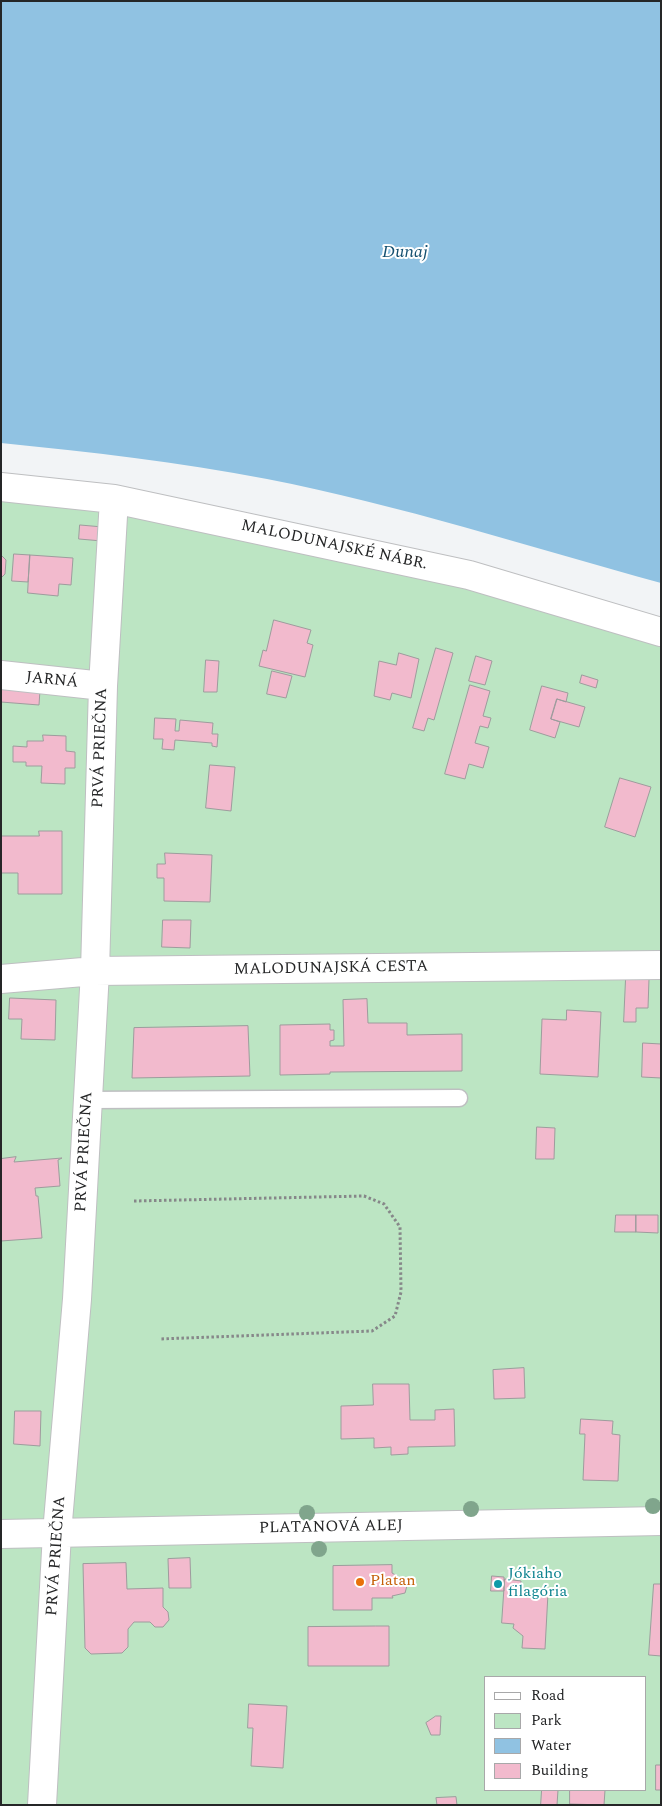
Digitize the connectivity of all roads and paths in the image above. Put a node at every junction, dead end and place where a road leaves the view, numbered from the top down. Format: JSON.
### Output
{"nodes":[{"id":1,"x":1,"y":487,"type":"edge"},
{"id":2,"x":114,"y":499,"type":"junction"},
{"id":3,"x":661,"y":632,"type":"edge"},
{"id":4,"x":1,"y":675,"type":"edge"},
{"id":5,"x":102,"y":686,"type":"junction"},
{"id":6,"x":661,"y":966,"type":"edge"},
{"id":7,"x":95,"y":971,"type":"junction"},
{"id":8,"x":1,"y":980,"type":"edge"},
{"id":9,"x":458,"y":1098,"type":"dead end"},
{"id":10,"x":88,"y":1100,"type":"junction"},
{"id":11,"x":134,"y":1201,"type":"dead end"},
{"id":12,"x":159,"y":1338,"type":"dead end"},
{"id":13,"x":661,"y":1521,"type":"edge"},
{"id":14,"x":57,"y":1533,"type":"junction"},
{"id":15,"x":1,"y":1534,"type":"edge"},
{"id":16,"x":42,"y":1805,"type":"edge"}],
"edges":[{"from":1,"to":2,"type":"street","name":"MALODUNAJSKÉ NÁBR."},
{"from":2,"to":3,"type":"street","name":"MALODUNAJSKÉ NÁBR."},
{"from":2,"to":5,"type":"street","name":"PRVÁ PRIEČNA"},
{"from":4,"to":5,"type":"street","name":"JARNÁ"},
{"from":5,"to":7,"type":"street","name":"PRVÁ PRIEČNA"},
{"from":6,"to":7,"type":"street","name":"MALODUNAJSKÁ CESTA"},
{"from":7,"to":8,"type":"street","name":"MALODUNAJSKÁ CESTA"},
{"from":7,"to":10,"type":"street","name":"PRVÁ PRIEČNA"},
{"from":9,"to":10,"type":"lane"},
{"from":10,"to":14,"type":"street","name":"PRVÁ PRIEČNA"},
{"from":11,"to":12,"type":"path"},
{"from":13,"to":14,"type":"street","name":"PLATANOVÁ ALEJ"},
{"from":14,"to":15,"type":"street","name":"PLATANOVÁ ALEJ"},
{"from":14,"to":16,"type":"street","name":"PRVÁ PRIEČNA"}]}
